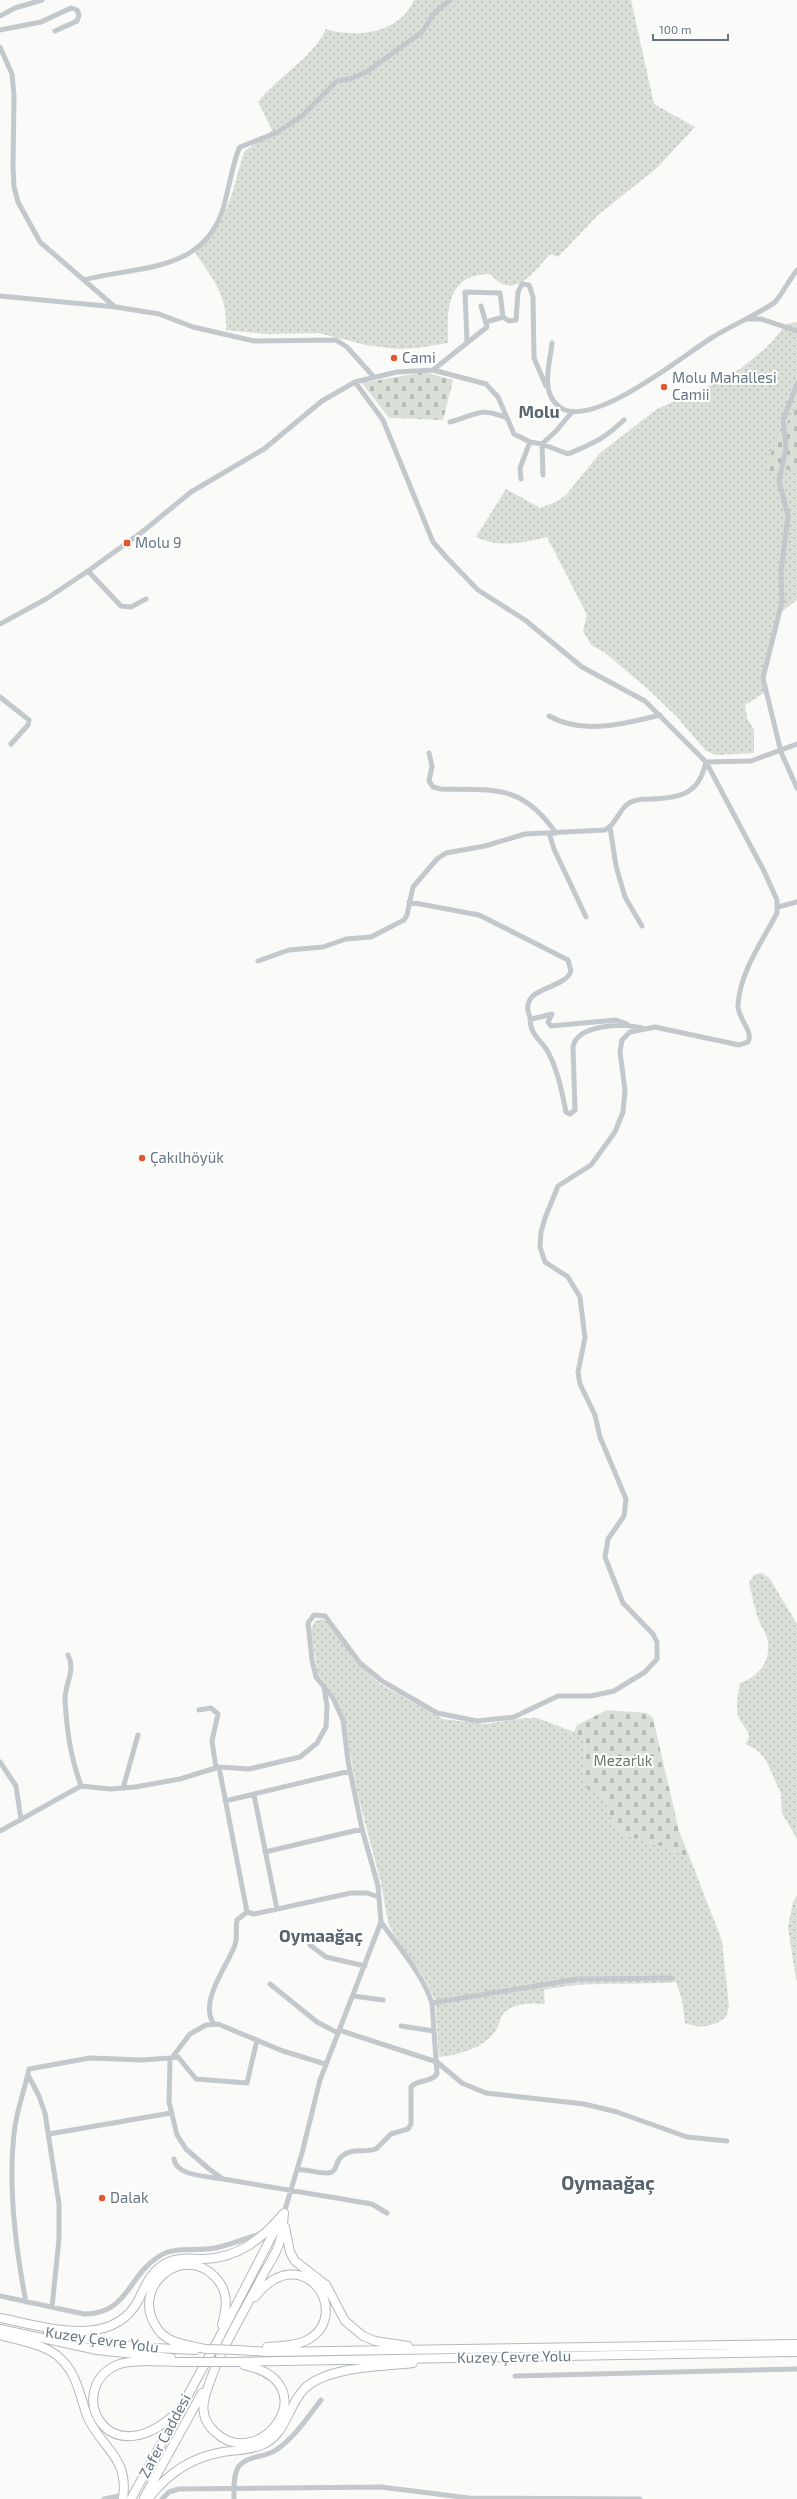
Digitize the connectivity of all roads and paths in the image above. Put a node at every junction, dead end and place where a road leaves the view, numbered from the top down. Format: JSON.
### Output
{"nodes":[{"id":1,"x":42,"y":0,"type":"edge"},
{"id":2,"x":450,"y":0,"type":"edge"},
{"id":3,"x":0,"y":16,"type":"edge"},
{"id":4,"x":0,"y":30,"type":"edge"},
{"id":5,"x":55,"y":30,"type":"dead end"},
{"id":6,"x":0,"y":47,"type":"edge"},
{"id":7,"x":797,"y":270,"type":"edge"},
{"id":8,"x":84,"y":280,"type":"junction"},
{"id":9,"x":0,"y":296,"type":"edge"},
{"id":10,"x":481,"y":306,"type":"dead end"},
{"id":11,"x":116,"y":307,"type":"junction"},
{"id":12,"x":503,"y":317,"type":"junction"},
{"id":13,"x":745,"y":319,"type":"junction"},
{"id":14,"x":486,"y":322,"type":"junction"},
{"id":15,"x":797,"y":331,"type":"edge"},
{"id":16,"x":467,"y":343,"type":"junction"},
{"id":17,"x":552,"y":343,"type":"dead end"},
{"id":18,"x":433,"y":370,"type":"junction"},
{"id":19,"x":373,"y":376,"type":"junction"},
{"id":20,"x":355,"y":382,"type":"junction"},
{"id":21,"x":797,"y":384,"type":"edge"},
{"id":22,"x":547,"y":387,"type":"junction"},
{"id":23,"x":572,"y":412,"type":"junction"},
{"id":24,"x":507,"y":418,"type":"junction"},
{"id":25,"x":624,"y":420,"type":"dead end"},
{"id":26,"x":450,"y":422,"type":"dead end"},
{"id":27,"x":530,"y":442,"type":"junction"},
{"id":28,"x":542,"y":444,"type":"junction"},
{"id":29,"x":543,"y":475,"type":"dead end"},
{"id":30,"x":521,"y":479,"type":"dead end"},
{"id":31,"x":88,"y":571,"type":"junction"},
{"id":32,"x":146,"y":599,"type":"dead end"},
{"id":33,"x":0,"y":624,"type":"edge"},
{"id":34,"x":0,"y":697,"type":"edge"},
{"id":35,"x":660,"y":715,"type":"junction"},
{"id":36,"x":549,"y":716,"type":"dead end"},
{"id":37,"x":11,"y":744,"type":"dead end"},
{"id":38,"x":797,"y":744,"type":"edge"},
{"id":39,"x":781,"y":752,"type":"junction"},
{"id":40,"x":429,"y":753,"type":"dead end"},
{"id":41,"x":706,"y":762,"type":"junction"},
{"id":42,"x":797,"y":788,"type":"edge"},
{"id":43,"x":610,"y":827,"type":"junction"},
{"id":44,"x":550,"y":833,"type":"junction"},
{"id":45,"x":556,"y":833,"type":"junction"},
{"id":46,"x":409,"y":902,"type":"junction"},
{"id":47,"x":797,"y":902,"type":"edge"},
{"id":48,"x":778,"y":907,"type":"junction"},
{"id":49,"x":586,"y":917,"type":"dead end"},
{"id":50,"x":642,"y":926,"type":"dead end"},
{"id":51,"x":258,"y":961,"type":"dead end"},
{"id":52,"x":530,"y":1017,"type":"junction"},
{"id":53,"x":627,"y":1024,"type":"junction"},
{"id":54,"x":643,"y":1028,"type":"junction"},
{"id":55,"x":68,"y":1655,"type":"dead end"},
{"id":56,"x":323,"y":1686,"type":"junction"},
{"id":57,"x":199,"y":1710,"type":"dead end"},
{"id":58,"x":138,"y":1735,"type":"dead end"},
{"id":59,"x":0,"y":1762,"type":"edge"},
{"id":60,"x":217,"y":1768,"type":"junction"},
{"id":61,"x":350,"y":1771,"type":"junction"},
{"id":62,"x":81,"y":1786,"type":"junction"},
{"id":63,"x":123,"y":1788,"type":"junction"},
{"id":64,"x":254,"y":1795,"type":"junction"},
{"id":65,"x":225,"y":1801,"type":"junction"},
{"id":66,"x":21,"y":1820,"type":"junction"},
{"id":67,"x":362,"y":1829,"type":"junction"},
{"id":68,"x":0,"y":1831,"type":"edge"},
{"id":69,"x":265,"y":1852,"type":"junction"},
{"id":70,"x":379,"y":1897,"type":"junction"},
{"id":71,"x":277,"y":1909,"type":"junction"},
{"id":72,"x":247,"y":1912,"type":"junction"},
{"id":73,"x":382,"y":1922,"type":"junction"},
{"id":74,"x":310,"y":1945,"type":"dead end"},
{"id":75,"x":365,"y":1966,"type":"junction"},
{"id":76,"x":672,"y":1978,"type":"dead end"},
{"id":77,"x":270,"y":1984,"type":"dead end"},
{"id":78,"x":353,"y":1996,"type":"junction"},
{"id":79,"x":383,"y":2000,"type":"dead end"},
{"id":80,"x":432,"y":2003,"type":"junction"},
{"id":81,"x":214,"y":2024,"type":"junction"},
{"id":82,"x":401,"y":2026,"type":"dead end"},
{"id":83,"x":338,"y":2031,"type":"junction"},
{"id":84,"x":434,"y":2031,"type":"junction"},
{"id":85,"x":257,"y":2040,"type":"junction"},
{"id":86,"x":172,"y":2056,"type":"junction"},
{"id":87,"x":437,"y":2062,"type":"junction"},
{"id":88,"x":325,"y":2064,"type":"junction"},
{"id":89,"x":28,"y":2075,"type":"junction"},
{"id":90,"x":171,"y":2113,"type":"junction"},
{"id":91,"x":49,"y":2134,"type":"junction"},
{"id":92,"x":727,"y":2141,"type":"dead end"},
{"id":93,"x":174,"y":2159,"type":"dead end"},
{"id":94,"x":297,"y":2170,"type":"junction"},
{"id":95,"x":223,"y":2179,"type":"junction"},
{"id":96,"x":290,"y":2191,"type":"junction"},
{"id":97,"x":284,"y":2213,"type":"junction"},
{"id":98,"x":387,"y":2213,"type":"dead end"},
{"id":99,"x":269,"y":2231,"type":"junction"},
{"id":100,"x":0,"y":2296,"type":"edge"},
{"id":101,"x":26,"y":2302,"type":"junction"},
{"id":102,"x":52,"y":2307,"type":"junction"},
{"id":103,"x":245,"y":2310,"type":"junction"},
{"id":104,"x":0,"y":2319,"type":"edge"},
{"id":105,"x":0,"y":2329,"type":"edge"},
{"id":106,"x":0,"y":2335,"type":"edge"},
{"id":107,"x":217,"y":2342,"type":"junction"},
{"id":108,"x":797,"y":2344,"type":"edge"},
{"id":109,"x":206,"y":2349,"type":"junction"},
{"id":110,"x":237,"y":2350,"type":"junction"},
{"id":111,"x":797,"y":2352,"type":"edge"},
{"id":112,"x":447,"y":2354,"type":"junction"},
{"id":113,"x":199,"y":2362,"type":"junction"},
{"id":114,"x":230,"y":2362,"type":"junction"},
{"id":115,"x":797,"y":2369,"type":"edge"},
{"id":116,"x":212,"y":2374,"type":"junction"},
{"id":117,"x":515,"y":2376,"type":"dead end"},
{"id":118,"x":321,"y":2400,"type":"dead end"},
{"id":119,"x":178,"y":2411,"type":"junction"},
{"id":120,"x":234,"y":2489,"type":"junction"},
{"id":121,"x":126,"y":2498,"type":"edge"},
{"id":122,"x":104,"y":2499,"type":"edge"},
{"id":123,"x":143,"y":2499,"type":"edge"},
{"id":124,"x":148,"y":2499,"type":"edge"},
{"id":125,"x":162,"y":2499,"type":"edge"},
{"id":126,"x":234,"y":2499,"type":"edge"},
{"id":127,"x":640,"y":2499,"type":"edge"}],
"edges":[{"from":1,"to":3,"type":"street"},
{"from":2,"to":8,"type":"street"},
{"from":4,"to":5,"type":"street"},
{"from":6,"to":8,"type":"street"},
{"from":7,"to":13,"type":"street"},
{"from":8,"to":11,"type":"street"},
{"from":9,"to":11,"type":"street"},
{"from":10,"to":14,"type":"street"},
{"from":11,"to":19,"type":"street"},
{"from":12,"to":14,"type":"street"},
{"from":12,"to":16,"type":"street"},
{"from":12,"to":22,"type":"street"},
{"from":13,"to":15,"type":"street"},
{"from":13,"to":23,"type":"street"},
{"from":14,"to":16,"type":"street"},
{"from":16,"to":18,"type":"street"},
{"from":17,"to":22,"type":"street"},
{"from":18,"to":19,"type":"street"},
{"from":18,"to":24,"type":"street"},
{"from":19,"to":20,"type":"street"},
{"from":20,"to":31,"type":"street"},
{"from":20,"to":35,"type":"street"},
{"from":21,"to":39,"type":"street"},
{"from":22,"to":23,"type":"street"},
{"from":23,"to":28,"type":"street"},
{"from":24,"to":26,"type":"street"},
{"from":24,"to":27,"type":"street"},
{"from":25,"to":28,"type":"street"},
{"from":27,"to":28,"type":"street"},
{"from":27,"to":30,"type":"street"},
{"from":28,"to":29,"type":"street"},
{"from":31,"to":32,"type":"street"},
{"from":31,"to":33,"type":"street"},
{"from":34,"to":37,"type":"street"},
{"from":35,"to":36,"type":"street"},
{"from":35,"to":41,"type":"street"},
{"from":38,"to":39,"type":"street"},
{"from":39,"to":41,"type":"street"},
{"from":39,"to":42,"type":"street"},
{"from":40,"to":45,"type":"street"},
{"from":41,"to":43,"type":"street"},
{"from":41,"to":48,"type":"street"},
{"from":43,"to":45,"type":"street"},
{"from":43,"to":50,"type":"street"},
{"from":44,"to":45,"type":"street"},
{"from":44,"to":46,"type":"street"},
{"from":44,"to":49,"type":"street"},
{"from":46,"to":51,"type":"street"},
{"from":46,"to":52,"type":"street"},
{"from":47,"to":48,"type":"street"},
{"from":48,"to":54,"type":"street"},
{"from":52,"to":53,"type":"street"},
{"from":52,"to":53,"type":"street"},
{"from":53,"to":54,"type":"street"},
{"from":54,"to":56,"type":"street"},
{"from":55,"to":62,"type":"street"},
{"from":56,"to":60,"type":"street"},
{"from":56,"to":61,"type":"street"},
{"from":57,"to":60,"type":"street"},
{"from":58,"to":63,"type":"street"},
{"from":59,"to":66,"type":"street"},
{"from":60,"to":63,"type":"street"},
{"from":60,"to":65,"type":"street"},
{"from":61,"to":64,"type":"street"},
{"from":61,"to":67,"type":"street"},
{"from":62,"to":63,"type":"street"},
{"from":62,"to":66,"type":"street"},
{"from":64,"to":65,"type":"street"},
{"from":64,"to":69,"type":"street"},
{"from":65,"to":72,"type":"street"},
{"from":66,"to":68,"type":"street"},
{"from":67,"to":69,"type":"street"},
{"from":67,"to":70,"type":"street"},
{"from":69,"to":71,"type":"street"},
{"from":70,"to":71,"type":"street"},
{"from":70,"to":73,"type":"street"},
{"from":71,"to":72,"type":"street"},
{"from":72,"to":81,"type":"street"},
{"from":73,"to":75,"type":"street"},
{"from":73,"to":80,"type":"street"},
{"from":74,"to":75,"type":"street"},
{"from":75,"to":78,"type":"street"},
{"from":76,"to":80,"type":"street"},
{"from":77,"to":83,"type":"street"},
{"from":78,"to":79,"type":"street"},
{"from":78,"to":83,"type":"street"},
{"from":80,"to":84,"type":"street"},
{"from":81,"to":85,"type":"street"},
{"from":81,"to":86,"type":"street"},
{"from":82,"to":84,"type":"street"},
{"from":83,"to":87,"type":"street"},
{"from":83,"to":88,"type":"street"},
{"from":84,"to":87,"type":"street"},
{"from":85,"to":86,"type":"street"},
{"from":85,"to":88,"type":"street"},
{"from":86,"to":89,"type":"street"},
{"from":86,"to":90,"type":"street"},
{"from":87,"to":92,"type":"street"},
{"from":87,"to":94,"type":"street"},
{"from":88,"to":94,"type":"street"},
{"from":89,"to":91,"type":"street"},
{"from":89,"to":101,"type":"street"},
{"from":90,"to":91,"type":"street"},
{"from":90,"to":95,"type":"street"},
{"from":91,"to":102,"type":"street"},
{"from":93,"to":95,"type":"street"},
{"from":94,"to":96,"type":"street"},
{"from":95,"to":96,"type":"street"},
{"from":96,"to":97,"type":"street"},
{"from":96,"to":98,"type":"street"},
{"from":97,"to":99,"type":"highway"},
{"from":97,"to":103,"type":"highway"},
{"from":97,"to":107,"type":"highway"},
{"from":97,"to":112,"type":"highway"},
{"from":99,"to":102,"type":"street"},
{"from":99,"to":104,"type":"highway"},
{"from":100,"to":101,"type":"street"},
{"from":101,"to":102,"type":"street"},
{"from":103,"to":110,"type":"highway"},
{"from":103,"to":116,"type":"highway"},
{"from":104,"to":109,"type":"highway","name":"Kuzey Çevre Yolu"},
{"from":105,"to":113,"type":"highway","name":"Kuzey Çevre Yolu"},
{"from":106,"to":121,"type":"highway"},
{"from":107,"to":109,"type":"highway"},
{"from":107,"to":119,"type":"highway","name":"Zafer Caddesi"},
{"from":108,"to":112,"type":"highway","name":"Kuzey Çevre Yolu"},
{"from":109,"to":110,"type":"highway","bridge":true},
{"from":110,"to":112,"type":"highway","name":"Kuzey Çevre Yolu"},
{"from":111,"to":112,"type":"highway","name":"Kuzey Çevre Yolu"},
{"from":112,"to":114,"type":"highway","name":"Kuzey Çevre Yolu"},
{"from":112,"to":124,"type":"highway"},
{"from":113,"to":114,"type":"highway","bridge":true},
{"from":113,"to":119,"type":"highway"},
{"from":114,"to":116,"type":"highway"},
{"from":115,"to":117,"type":"street"},
{"from":116,"to":123,"type":"highway","name":"Zafer Caddesi"},
{"from":118,"to":120,"type":"street"},
{"from":119,"to":121,"type":"highway","name":"Zafer Caddesi"},
{"from":120,"to":125,"type":"street"},
{"from":120,"to":126,"type":"street"},
{"from":120,"to":127,"type":"street"},
{"from":121,"to":122,"type":"street"}]}
